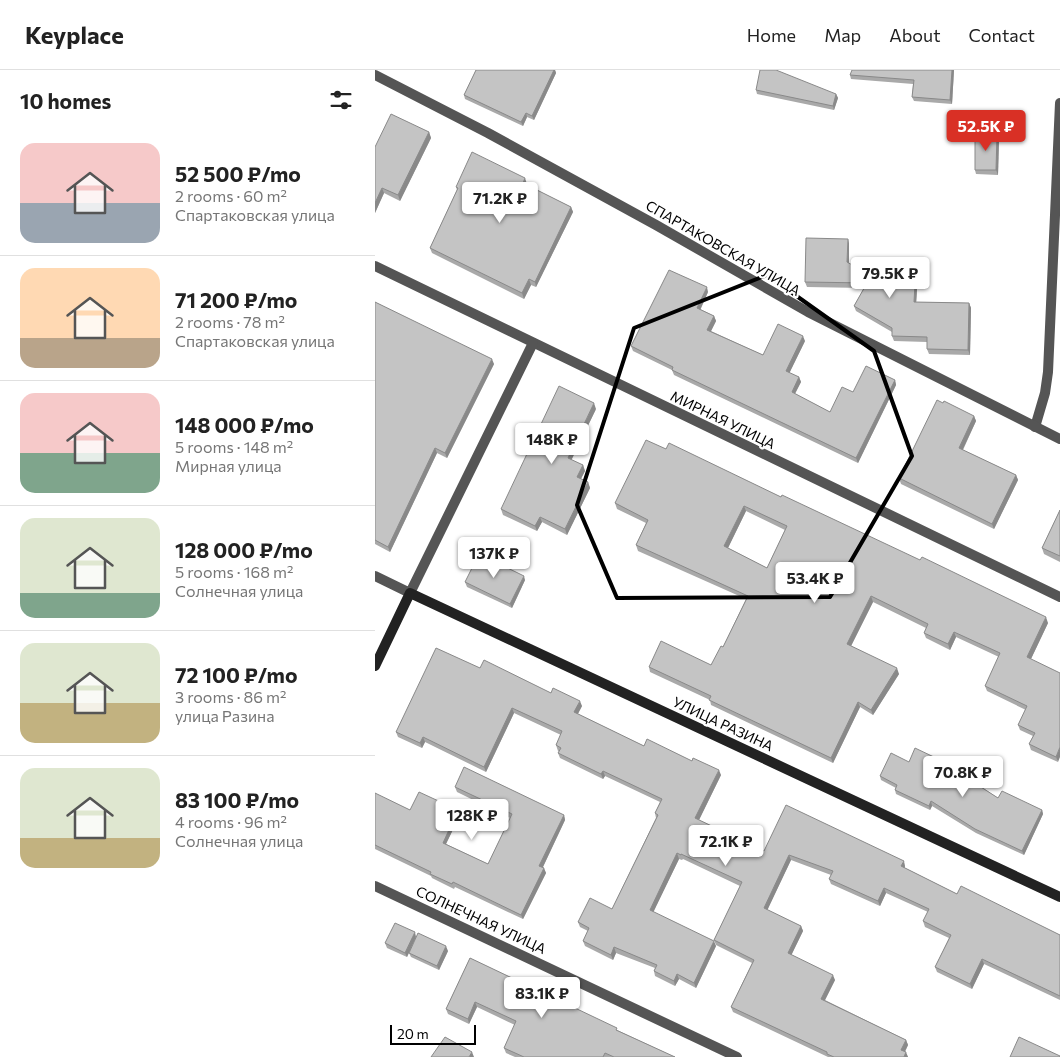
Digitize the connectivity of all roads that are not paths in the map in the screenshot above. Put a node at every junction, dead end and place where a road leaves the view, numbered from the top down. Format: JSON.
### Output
{"nodes":[{"id":1,"x":375,"y":75,"type":"edge"},
{"id":2,"x":1060,"y":103,"type":"edge"},
{"id":3,"x":375,"y":266,"type":"edge"},
{"id":4,"x":533,"y":343,"type":"junction"},
{"id":5,"x":1035,"y":427,"type":"junction"},
{"id":6,"x":1060,"y":439,"type":"edge"},
{"id":7,"x":375,"y":576,"type":"edge"},
{"id":8,"x":410,"y":593,"type":"junction"},
{"id":9,"x":1060,"y":598,"type":"edge"},
{"id":10,"x":375,"y":666,"type":"edge"},
{"id":11,"x":375,"y":886,"type":"edge"},
{"id":12,"x":1060,"y":897,"type":"edge"},
{"id":13,"x":737,"y":1057,"type":"edge"}],
"edges":[{"from":1,"to":5,"type":"street","name":"СПАРТАКОВСКАЯ УЛИЦА"},
{"from":2,"to":5,"type":"street"},
{"from":3,"to":4,"type":"street","name":"МИРНАЯ УЛИЦА"},
{"from":4,"to":8,"type":"street"},
{"from":4,"to":9,"type":"street","name":"МИРНАЯ УЛИЦА"},
{"from":5,"to":6,"type":"street","name":"СПАРТАКОВСКАЯ УЛИЦА"},
{"from":7,"to":8,"type":"street","name":"УЛИЦА РАЗИНА"},
{"from":8,"to":10,"type":"street"},
{"from":8,"to":12,"type":"street","name":"УЛИЦА РАЗИНА"},
{"from":11,"to":13,"type":"street","name":"СОЛНЕЧНАЯ УЛИЦА"}]}
